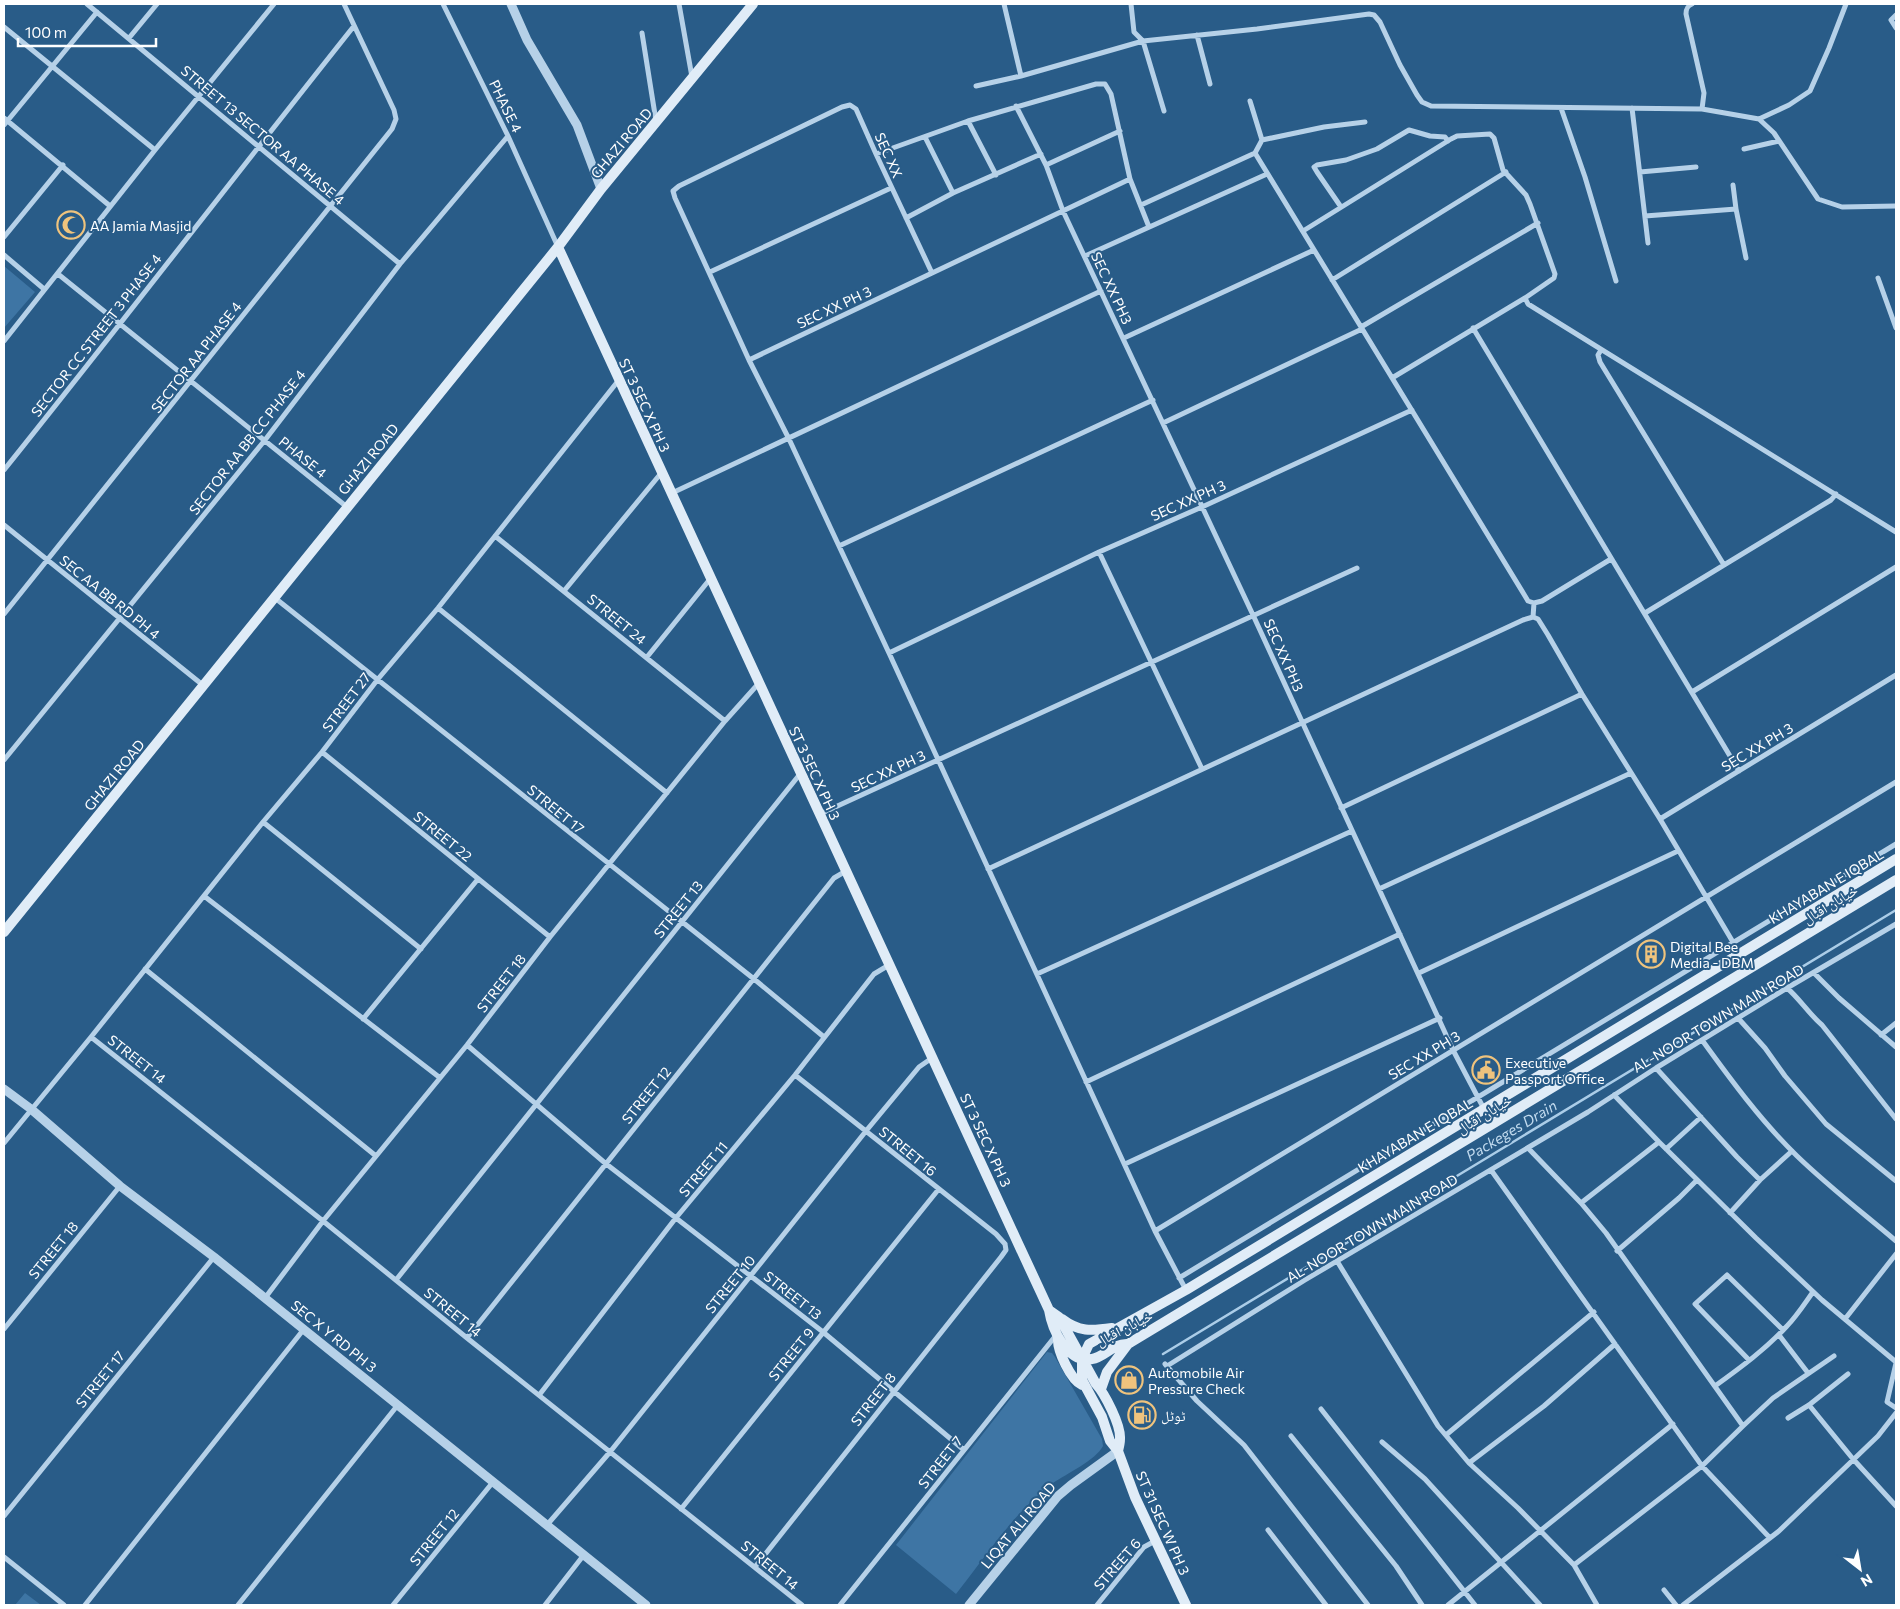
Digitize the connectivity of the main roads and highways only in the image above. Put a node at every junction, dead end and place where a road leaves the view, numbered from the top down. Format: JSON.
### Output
{"nodes":[{"id":1,"x":753,"y":4,"type":"edge"},
{"id":2,"x":558,"y":247,"type":"junction"},
{"id":3,"x":1896,"y":859,"type":"edge"},
{"id":4,"x":1896,"y":880,"type":"edge"},
{"id":5,"x":4,"y":932,"type":"edge"},
{"id":6,"x":1587,"y":1047,"type":"junction"},
{"id":7,"x":1596,"y":1063,"type":"junction"},
{"id":8,"x":1049,"y":1310,"type":"junction"},
{"id":9,"x":1059,"y":1317,"type":"junction"},
{"id":10,"x":1117,"y":1328,"type":"junction"},
{"id":11,"x":1058,"y":1335,"type":"junction"},
{"id":12,"x":1128,"y":1344,"type":"junction"},
{"id":13,"x":1082,"y":1359,"type":"junction"},
{"id":14,"x":1086,"y":1387,"type":"junction"},
{"id":15,"x":1101,"y":1390,"type":"junction"},
{"id":16,"x":1118,"y":1451,"type":"junction"},
{"id":17,"x":1186,"y":1605,"type":"edge"}],
"edges":[{"from":1,"to":2,"type":"main road","name":"GHAZI ROAD"},
{"from":2,"to":5,"type":"main road","name":"GHAZI ROAD"},
{"from":2,"to":8,"type":"main road","name":"ST 3 SEC X PH 3"},
{"from":3,"to":6,"type":"main road","name":"KHAYABAN E IQBAL"},
{"from":4,"to":7,"type":"main road","name":"خیابان اقبال"},
{"from":6,"to":7,"type":"main road"},
{"from":6,"to":10,"type":"main road","name":"KHAYABAN E IQBAL"},
{"from":7,"to":12,"type":"main road","name":"خیابان اقبال"},
{"from":8,"to":9,"type":"main road"},
{"from":8,"to":11,"type":"main road","name":"ST 3 SEC X PH 3"},
{"from":9,"to":10,"type":"main road"},
{"from":9,"to":13,"type":"main road"},
{"from":10,"to":13,"type":"main road","name":"KHAYABAN E IQBAL"},
{"from":11,"to":13,"type":"main road","name":"ST 3 SEC X PH 3"},
{"from":11,"to":14,"type":"main road"},
{"from":12,"to":13,"type":"main road","name":"خیابان اقبال"},
{"from":12,"to":15,"type":"main road"},
{"from":13,"to":14,"type":"main road","name":"ST 31 SEC W PH 3"},
{"from":13,"to":15,"type":"main road","name":"ST 31 SEC W PH 3"},
{"from":14,"to":16,"type":"main road","name":"ST 31 SEC W PH 3"},
{"from":15,"to":16,"type":"main road","name":"ST 31 SEC W PH 3"},
{"from":16,"to":17,"type":"main road","name":"ST 31 SEC W PH 3"}]}
